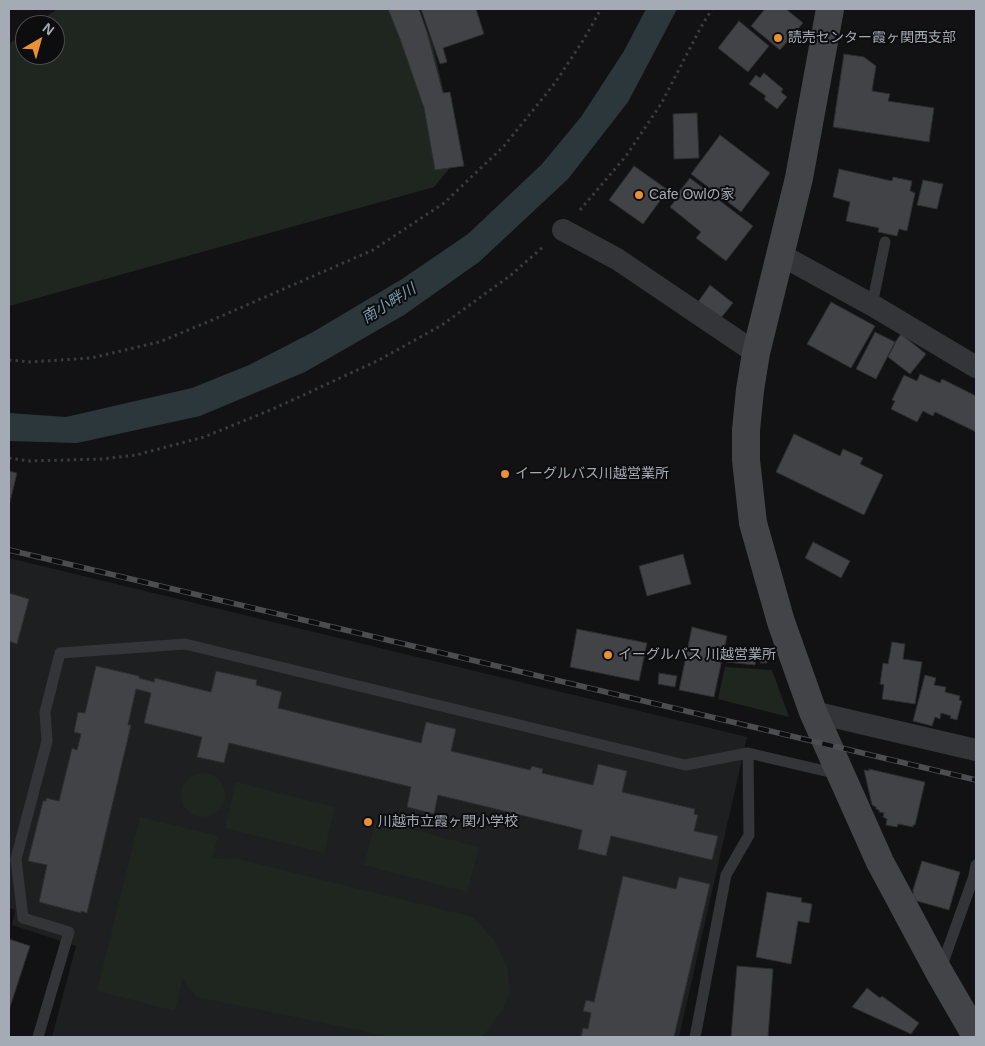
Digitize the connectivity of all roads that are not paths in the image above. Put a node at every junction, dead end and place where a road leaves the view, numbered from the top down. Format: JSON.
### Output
{"nodes":[{"id":1,"x":830,"y":9,"type":"edge"},
{"id":2,"x":562,"y":230,"type":"road end"},
{"id":3,"x":885,"y":242,"type":"dead end"},
{"id":4,"x":781,"y":255,"type":"junction"},
{"id":5,"x":872,"y":305,"type":"junction"},
{"id":6,"x":756,"y":353,"type":"junction"},
{"id":7,"x":976,"y":367,"type":"edge"},
{"id":8,"x":813,"y":712,"type":"junction"},
{"id":9,"x":976,"y":750,"type":"edge"},
{"id":10,"x":748,"y":753,"type":"junction"},
{"id":11,"x":841,"y":775,"type":"junction"},
{"id":12,"x":976,"y":865,"type":"edge"},
{"id":13,"x":939,"y":972,"type":"junction"},
{"id":14,"x":976,"y":1036,"type":"edge"},
{"id":15,"x":38,"y":1037,"type":"edge"},
{"id":16,"x":695,"y":1037,"type":"edge"}],
"edges":[{"from":1,"to":4,"type":"street"},
{"from":2,"to":6,"type":"street"},
{"from":3,"to":5,"type":"lane"},
{"from":4,"to":5,"type":"street"},
{"from":4,"to":6,"type":"street"},
{"from":5,"to":7,"type":"street"},
{"from":6,"to":8,"type":"street"},
{"from":8,"to":9,"type":"street"},
{"from":8,"to":11,"type":"street"},
{"from":10,"to":11,"type":"lane"},
{"from":10,"to":15,"type":"lane"},
{"from":10,"to":16,"type":"lane"},
{"from":11,"to":13,"type":"street"},
{"from":12,"to":13,"type":"lane"},
{"from":13,"to":14,"type":"street"}]}
